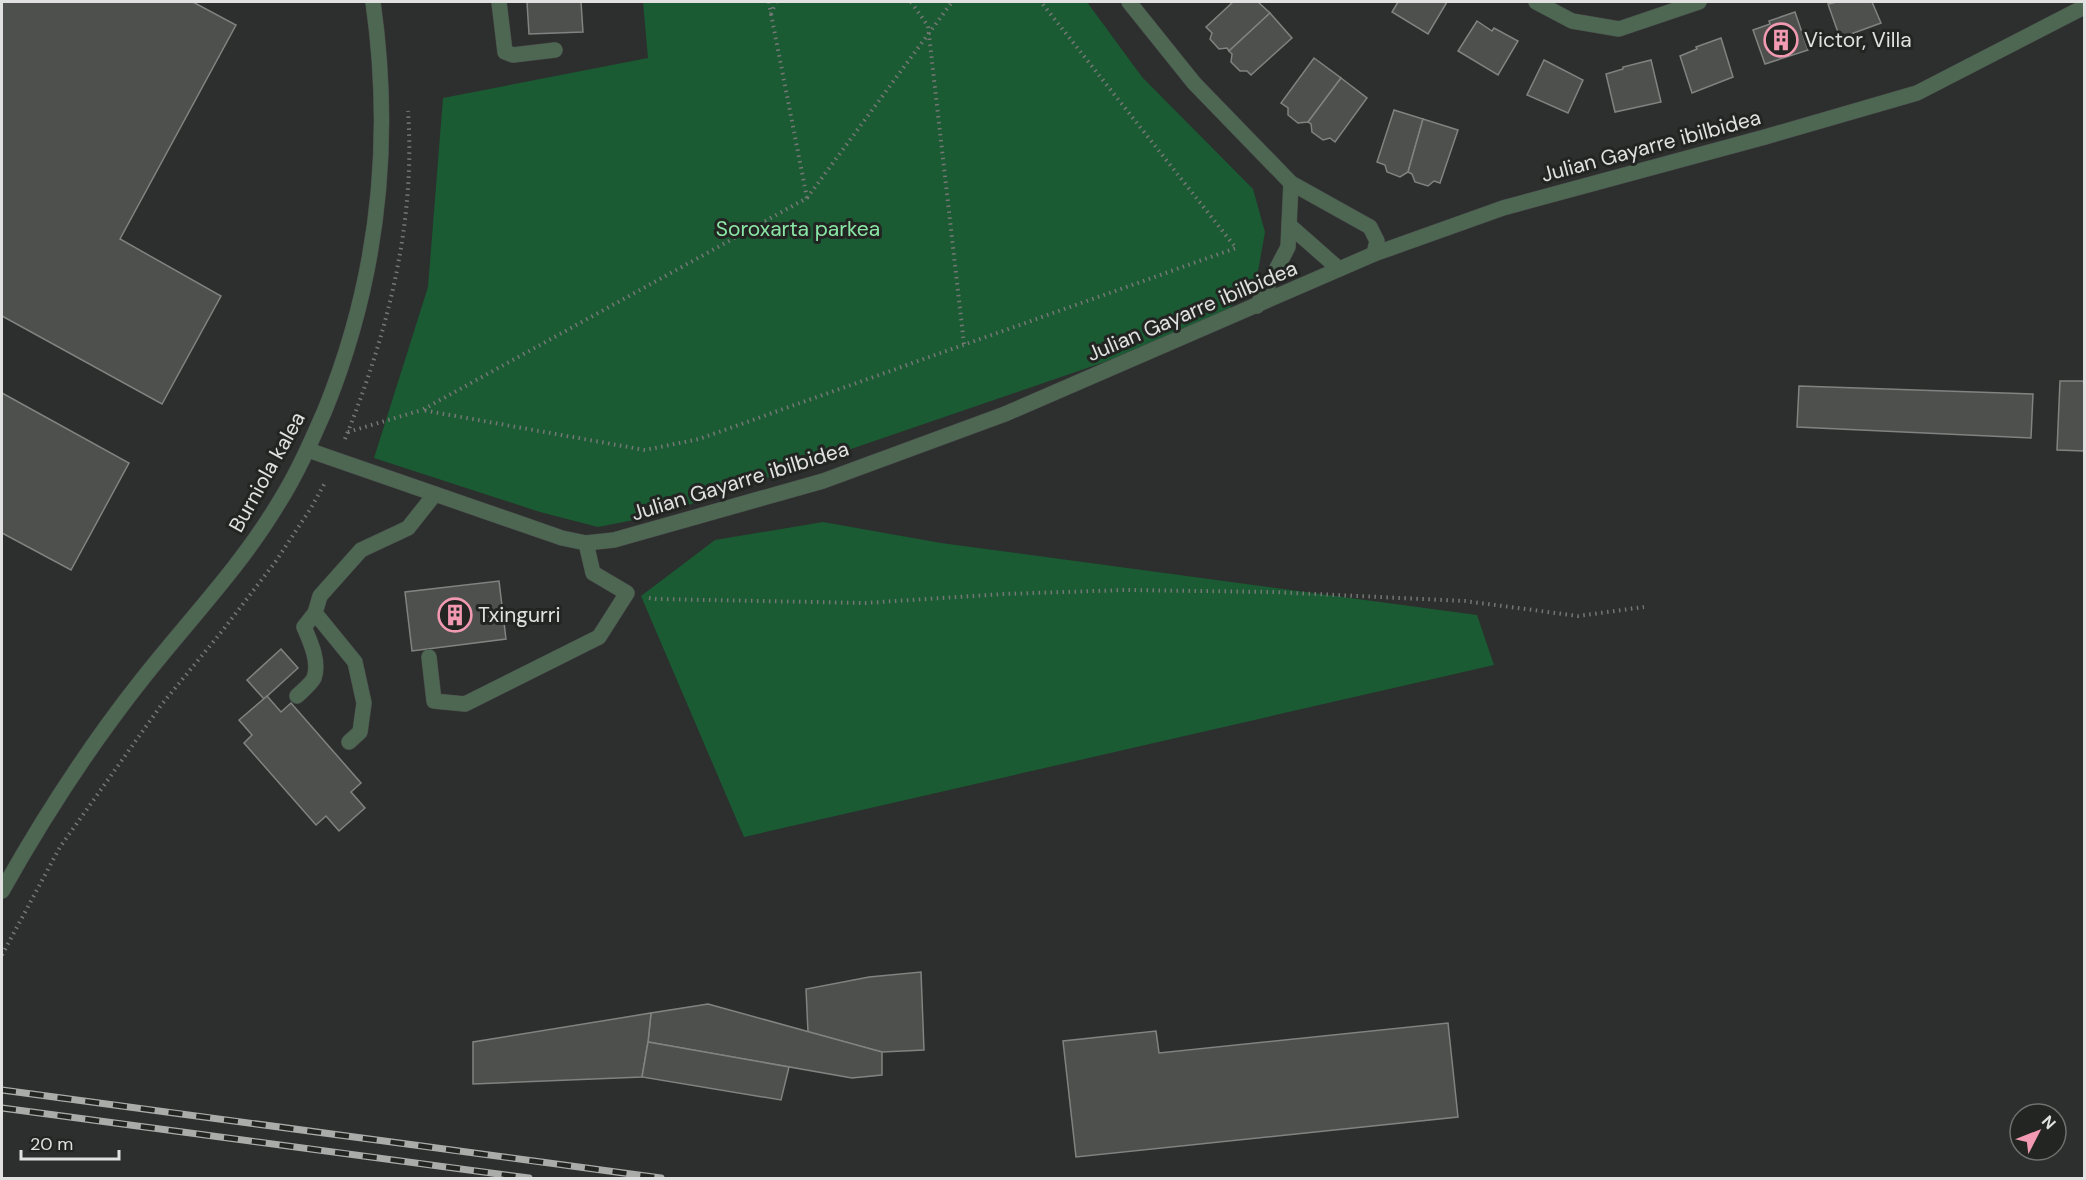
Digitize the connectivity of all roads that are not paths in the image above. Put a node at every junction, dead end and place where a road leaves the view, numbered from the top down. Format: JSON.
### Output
{"nodes":[{"id":1,"x":373,"y":2,"type":"edge"},
{"id":2,"x":499,"y":2,"type":"edge"},
{"id":3,"x":1129,"y":2,"type":"edge"},
{"id":4,"x":1536,"y":2,"type":"edge"},
{"id":5,"x":1699,"y":2,"type":"edge"},
{"id":6,"x":2085,"y":8,"type":"edge"},
{"id":7,"x":555,"y":50,"type":"dead end"},
{"id":8,"x":1292,"y":183,"type":"junction"},
{"id":9,"x":1289,"y":225,"type":"junction"},
{"id":10,"x":1374,"y":254,"type":"junction"},
{"id":11,"x":1339,"y":269,"type":"junction"},
{"id":12,"x":1257,"y":306,"type":"junction"},
{"id":13,"x":308,"y":450,"type":"junction"},
{"id":14,"x":435,"y":495,"type":"junction"},
{"id":15,"x":586,"y":543,"type":"junction"},
{"id":16,"x":315,"y":613,"type":"junction"},
{"id":17,"x":429,"y":657,"type":"dead end"},
{"id":18,"x":297,"y":696,"type":"dead end"},
{"id":19,"x":349,"y":742,"type":"dead end"},
{"id":20,"x":2,"y":891,"type":"edge"}],
"edges":[{"from":1,"to":13,"type":"street","name":"Burniola kalea"},
{"from":2,"to":7,"type":"street"},
{"from":3,"to":8,"type":"street"},
{"from":4,"to":5,"type":"street"},
{"from":6,"to":10,"type":"street","name":"Julian Gayarre ibilbidea"},
{"from":8,"to":9,"type":"street"},
{"from":8,"to":10,"type":"street"},
{"from":9,"to":11,"type":"street"},
{"from":9,"to":12,"type":"street"},
{"from":10,"to":11,"type":"street","name":"Julian Gayarre ibilbidea"},
{"from":11,"to":12,"type":"street","name":"Julian Gayarre ibilbidea"},
{"from":12,"to":15,"type":"street","name":"Julian Gayarre ibilbidea"},
{"from":13,"to":14,"type":"street","name":"Julian Gayarre ibilbidea"},
{"from":13,"to":20,"type":"street","name":"Burniola kalea"},
{"from":14,"to":15,"type":"street","name":"Julian Gayarre ibilbidea"},
{"from":14,"to":16,"type":"street"},
{"from":15,"to":17,"type":"street"},
{"from":16,"to":18,"type":"street"},
{"from":16,"to":19,"type":"street"}]}
